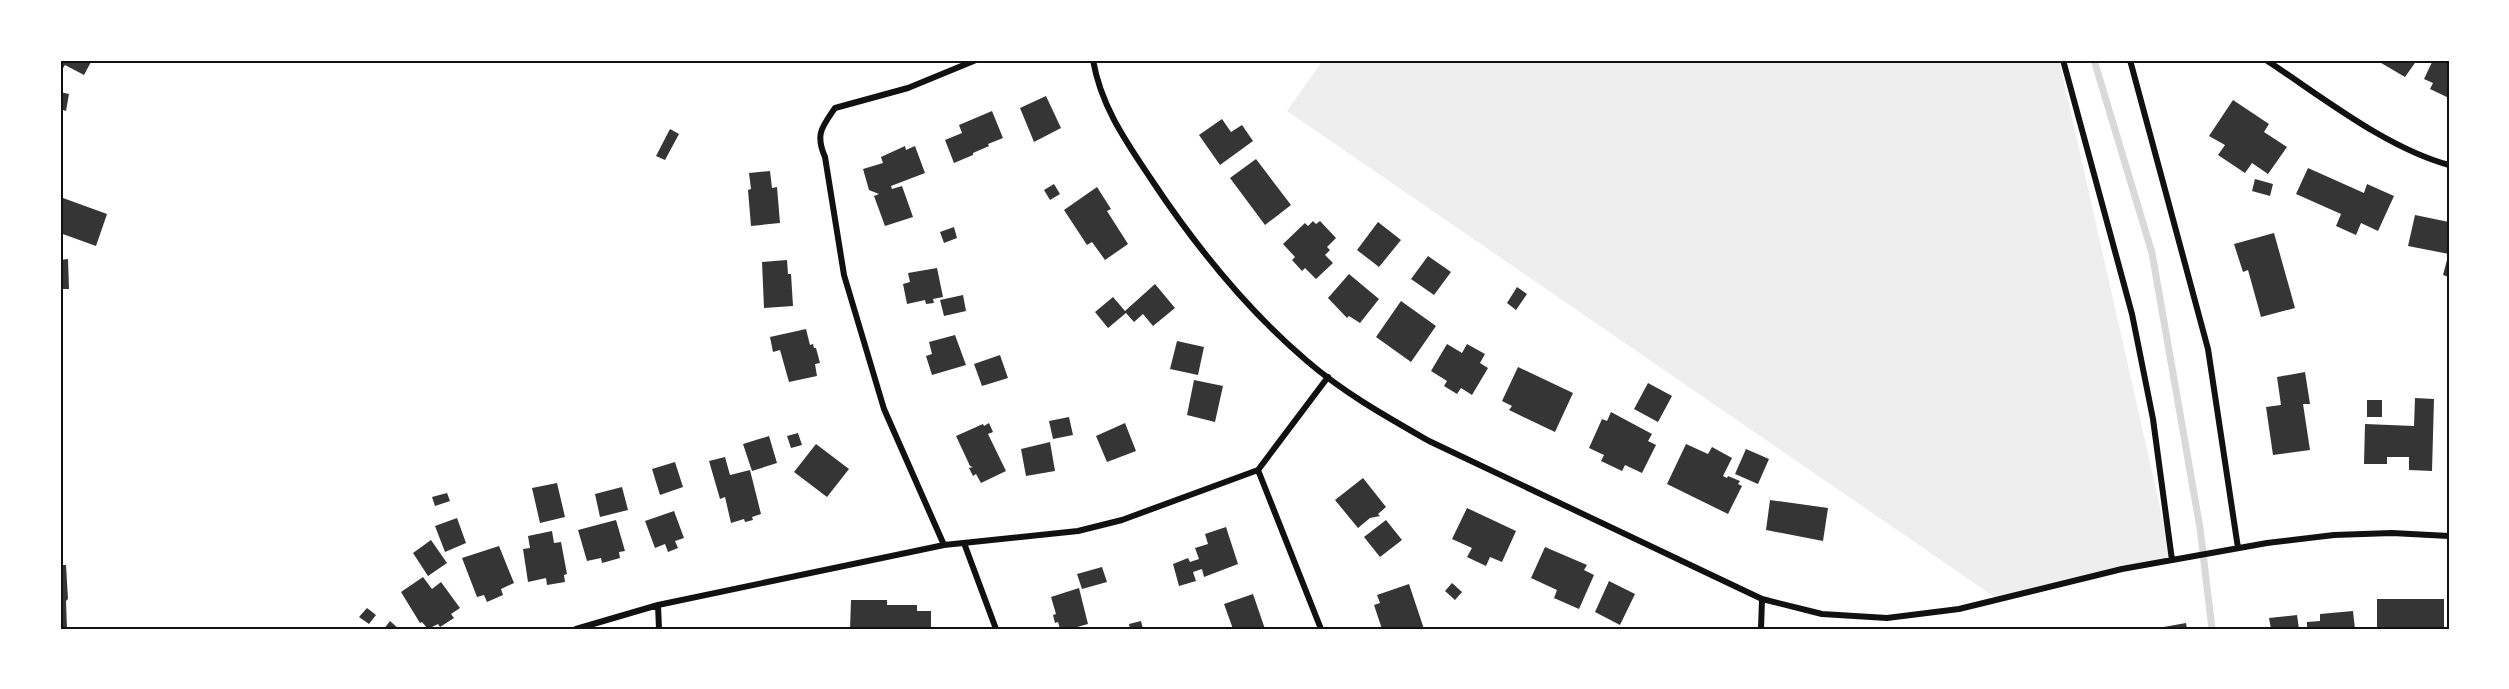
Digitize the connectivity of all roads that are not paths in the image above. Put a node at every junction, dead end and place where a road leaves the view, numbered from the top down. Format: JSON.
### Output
{"nodes":[{"id":1,"x":976,"y":60,"type":"edge"},
{"id":2,"x":1093,"y":60,"type":"edge"},
{"id":3,"x":2063,"y":60,"type":"edge"},
{"id":4,"x":2130,"y":60,"type":"edge"},
{"id":5,"x":2266,"y":60,"type":"edge"},
{"id":6,"x":2449,"y":165,"type":"edge"},
{"id":7,"x":1328,"y":377,"type":"junction"},
{"id":8,"x":1258,"y":470,"type":"junction"},
{"id":9,"x":2449,"y":536,"type":"edge"},
{"id":10,"x":964,"y":543,"type":"junction"},
{"id":11,"x":944,"y":545,"type":"junction"},
{"id":12,"x":2238,"y":548,"type":"junction"},
{"id":13,"x":2172,"y":560,"type":"junction"},
{"id":14,"x":1762,"y":599,"type":"junction"},
{"id":15,"x":658,"y":605,"type":"junction"},
{"id":16,"x":576,"y":629,"type":"edge"},
{"id":17,"x":659,"y":629,"type":"edge"},
{"id":18,"x":996,"y":629,"type":"edge"},
{"id":19,"x":1321,"y":629,"type":"edge"},
{"id":20,"x":1761,"y":629,"type":"edge"}],
"edges":[{"from":1,"to":11,"type":"street"},
{"from":2,"to":7,"type":"street"},
{"from":3,"to":13,"type":"street"},
{"from":4,"to":12,"type":"street"},
{"from":5,"to":6,"type":"street"},
{"from":7,"to":8,"type":"street"},
{"from":7,"to":14,"type":"street"},
{"from":8,"to":10,"type":"street"},
{"from":8,"to":19,"type":"street"},
{"from":9,"to":12,"type":"street"},
{"from":10,"to":11,"type":"street"},
{"from":10,"to":18,"type":"street"},
{"from":11,"to":15,"type":"street"},
{"from":12,"to":13,"type":"street"},
{"from":13,"to":14,"type":"street"},
{"from":14,"to":20,"type":"street"},
{"from":15,"to":16,"type":"street"},
{"from":15,"to":17,"type":"street"}]}
